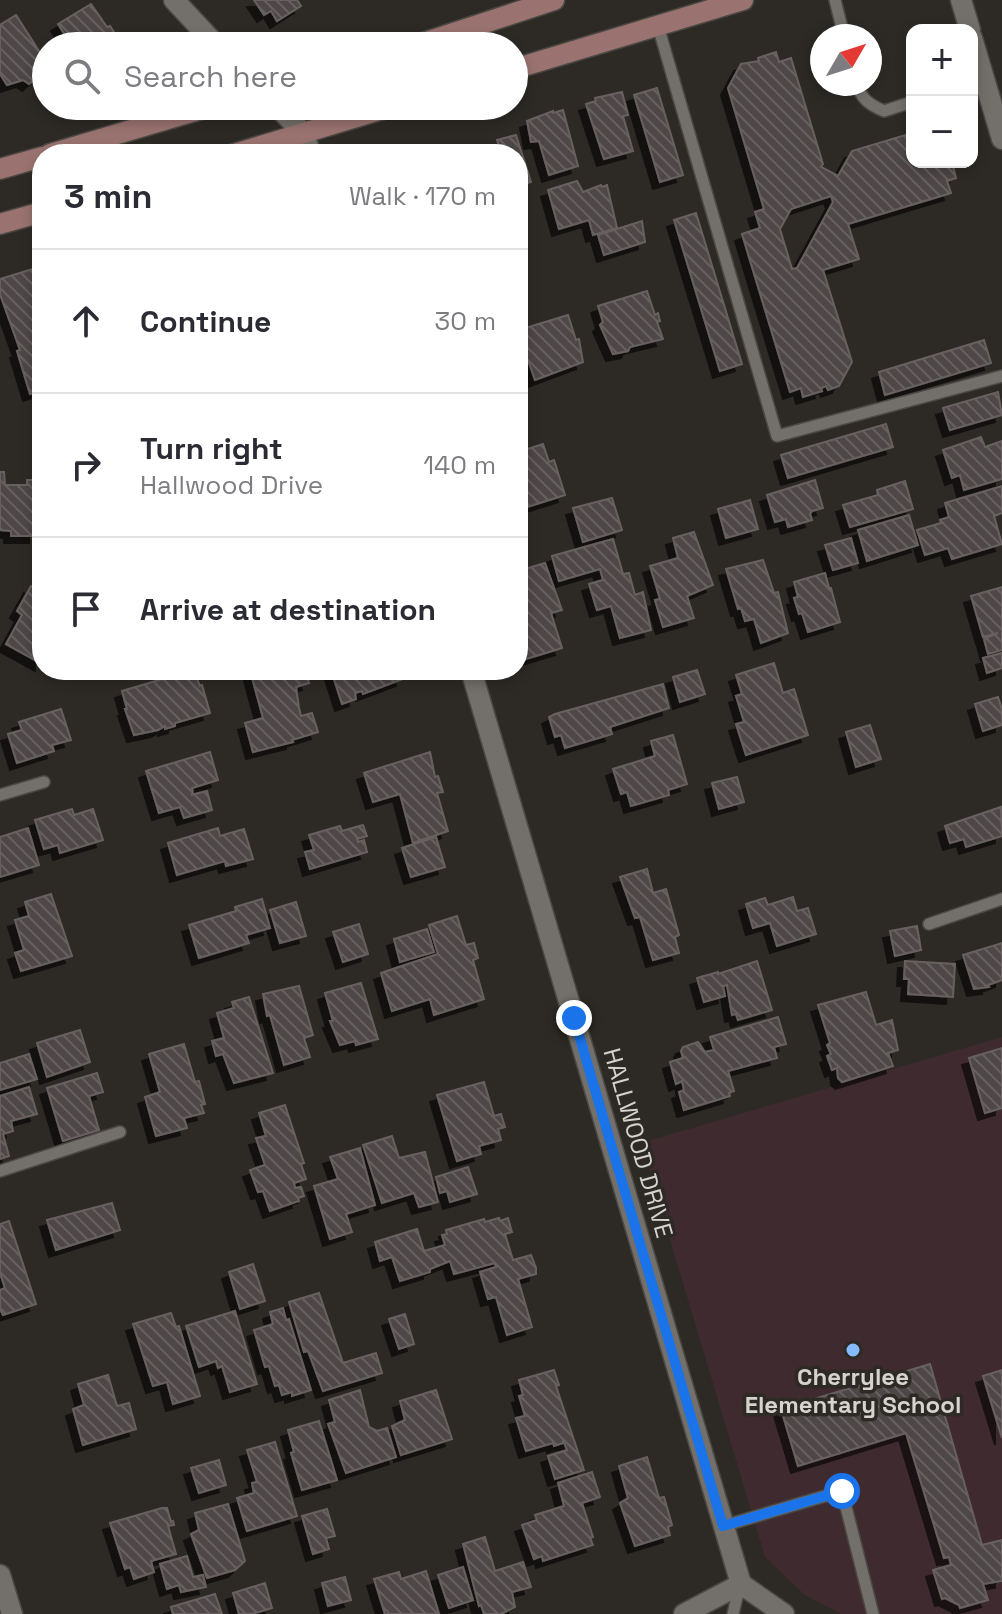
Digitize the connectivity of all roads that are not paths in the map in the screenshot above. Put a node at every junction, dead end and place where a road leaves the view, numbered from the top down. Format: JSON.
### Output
{"nodes":[{"id":1,"x":174,"y":0,"type":"edge"},
{"id":2,"x":554,"y":0,"type":"edge"},
{"id":3,"x":743,"y":0,"type":"edge"},
{"id":4,"x":835,"y":0,"type":"edge"},
{"id":5,"x":961,"y":0,"type":"edge"},
{"id":6,"x":841,"y":24,"type":"edge"},
{"id":7,"x":968,"y":24,"type":"edge"},
{"id":8,"x":658,"y":26,"type":"junction"},
{"id":9,"x":204,"y":32,"type":"edge"},
{"id":10,"x":457,"y":32,"type":"edge"},
{"id":11,"x":528,"y":65,"type":"edge"},
{"id":12,"x":978,"y":81,"type":"edge"},
{"id":13,"x":862,"y":96,"type":"edge"},
{"id":14,"x":906,"y":104,"type":"edge"},
{"id":15,"x":165,"y":120,"type":"edge"},
{"id":16,"x":290,"y":120,"type":"edge"},
{"id":17,"x":346,"y":120,"type":"edge"},
{"id":18,"x":303,"y":133,"type":"junction"},
{"id":19,"x":1002,"y":139,"type":"edge"},
{"id":20,"x":84,"y":144,"type":"edge"},
{"id":21,"x":267,"y":144,"type":"edge"},
{"id":22,"x":307,"y":144,"type":"edge"},
{"id":23,"x":32,"y":160,"type":"edge"},
{"id":24,"x":0,"y":169,"type":"edge"},
{"id":25,"x":32,"y":217,"type":"edge"},
{"id":26,"x":0,"y":224,"type":"edge"},
{"id":27,"x":1002,"y":376,"type":"edge"},
{"id":28,"x":474,"y":680,"type":"edge"},
{"id":29,"x":44,"y":782,"type":"dead end"},
{"id":30,"x":0,"y":795,"type":"edge"},
{"id":31,"x":1002,"y":899,"type":"edge"},
{"id":32,"x":929,"y":924,"type":"dead end"},
{"id":33,"x":120,"y":1132,"type":"dead end"},
{"id":34,"x":0,"y":1171,"type":"edge"},
{"id":35,"x":723,"y":1526,"type":"junction"},
{"id":36,"x":0,"y":1575,"type":"edge"},
{"id":37,"x":741,"y":1584,"type":"junction"},
{"id":38,"x":12,"y":1614,"type":"edge"},
{"id":39,"x":684,"y":1614,"type":"edge"},
{"id":40,"x":733,"y":1614,"type":"edge"},
{"id":41,"x":784,"y":1614,"type":"edge"},
{"id":42,"x":873,"y":1614,"type":"edge"}],
"edges":[{"from":1,"to":9,"type":"street"},
{"from":2,"to":10,"type":"main road"},
{"from":3,"to":8,"type":"main road"},
{"from":4,"to":6,"type":"lane"},
{"from":5,"to":7,"type":"street"},
{"from":8,"to":11,"type":"main road"},
{"from":8,"to":27,"type":"lane"},
{"from":12,"to":19,"type":"street"},
{"from":13,"to":14,"type":"lane"},
{"from":15,"to":20,"type":"main road"},
{"from":16,"to":18,"type":"street"},
{"from":17,"to":18,"type":"main road"},
{"from":18,"to":21,"type":"main road"},
{"from":18,"to":22,"type":"street"},
{"from":23,"to":24,"type":"main road"},
{"from":25,"to":26,"type":"main road"},
{"from":28,"to":35,"type":"street","name":"HALLWOOD DRIVE"},
{"from":29,"to":30,"type":"lane"},
{"from":31,"to":32,"type":"lane"},
{"from":33,"to":34,"type":"lane"},
{"from":35,"to":37,"type":"street","name":"HALLWOOD DRIVE"},
{"from":35,"to":42,"type":"lane"},
{"from":36,"to":38,"type":"street"},
{"from":37,"to":39,"type":"street"},
{"from":37,"to":40,"type":"lane"},
{"from":37,"to":41,"type":"street"}]}
